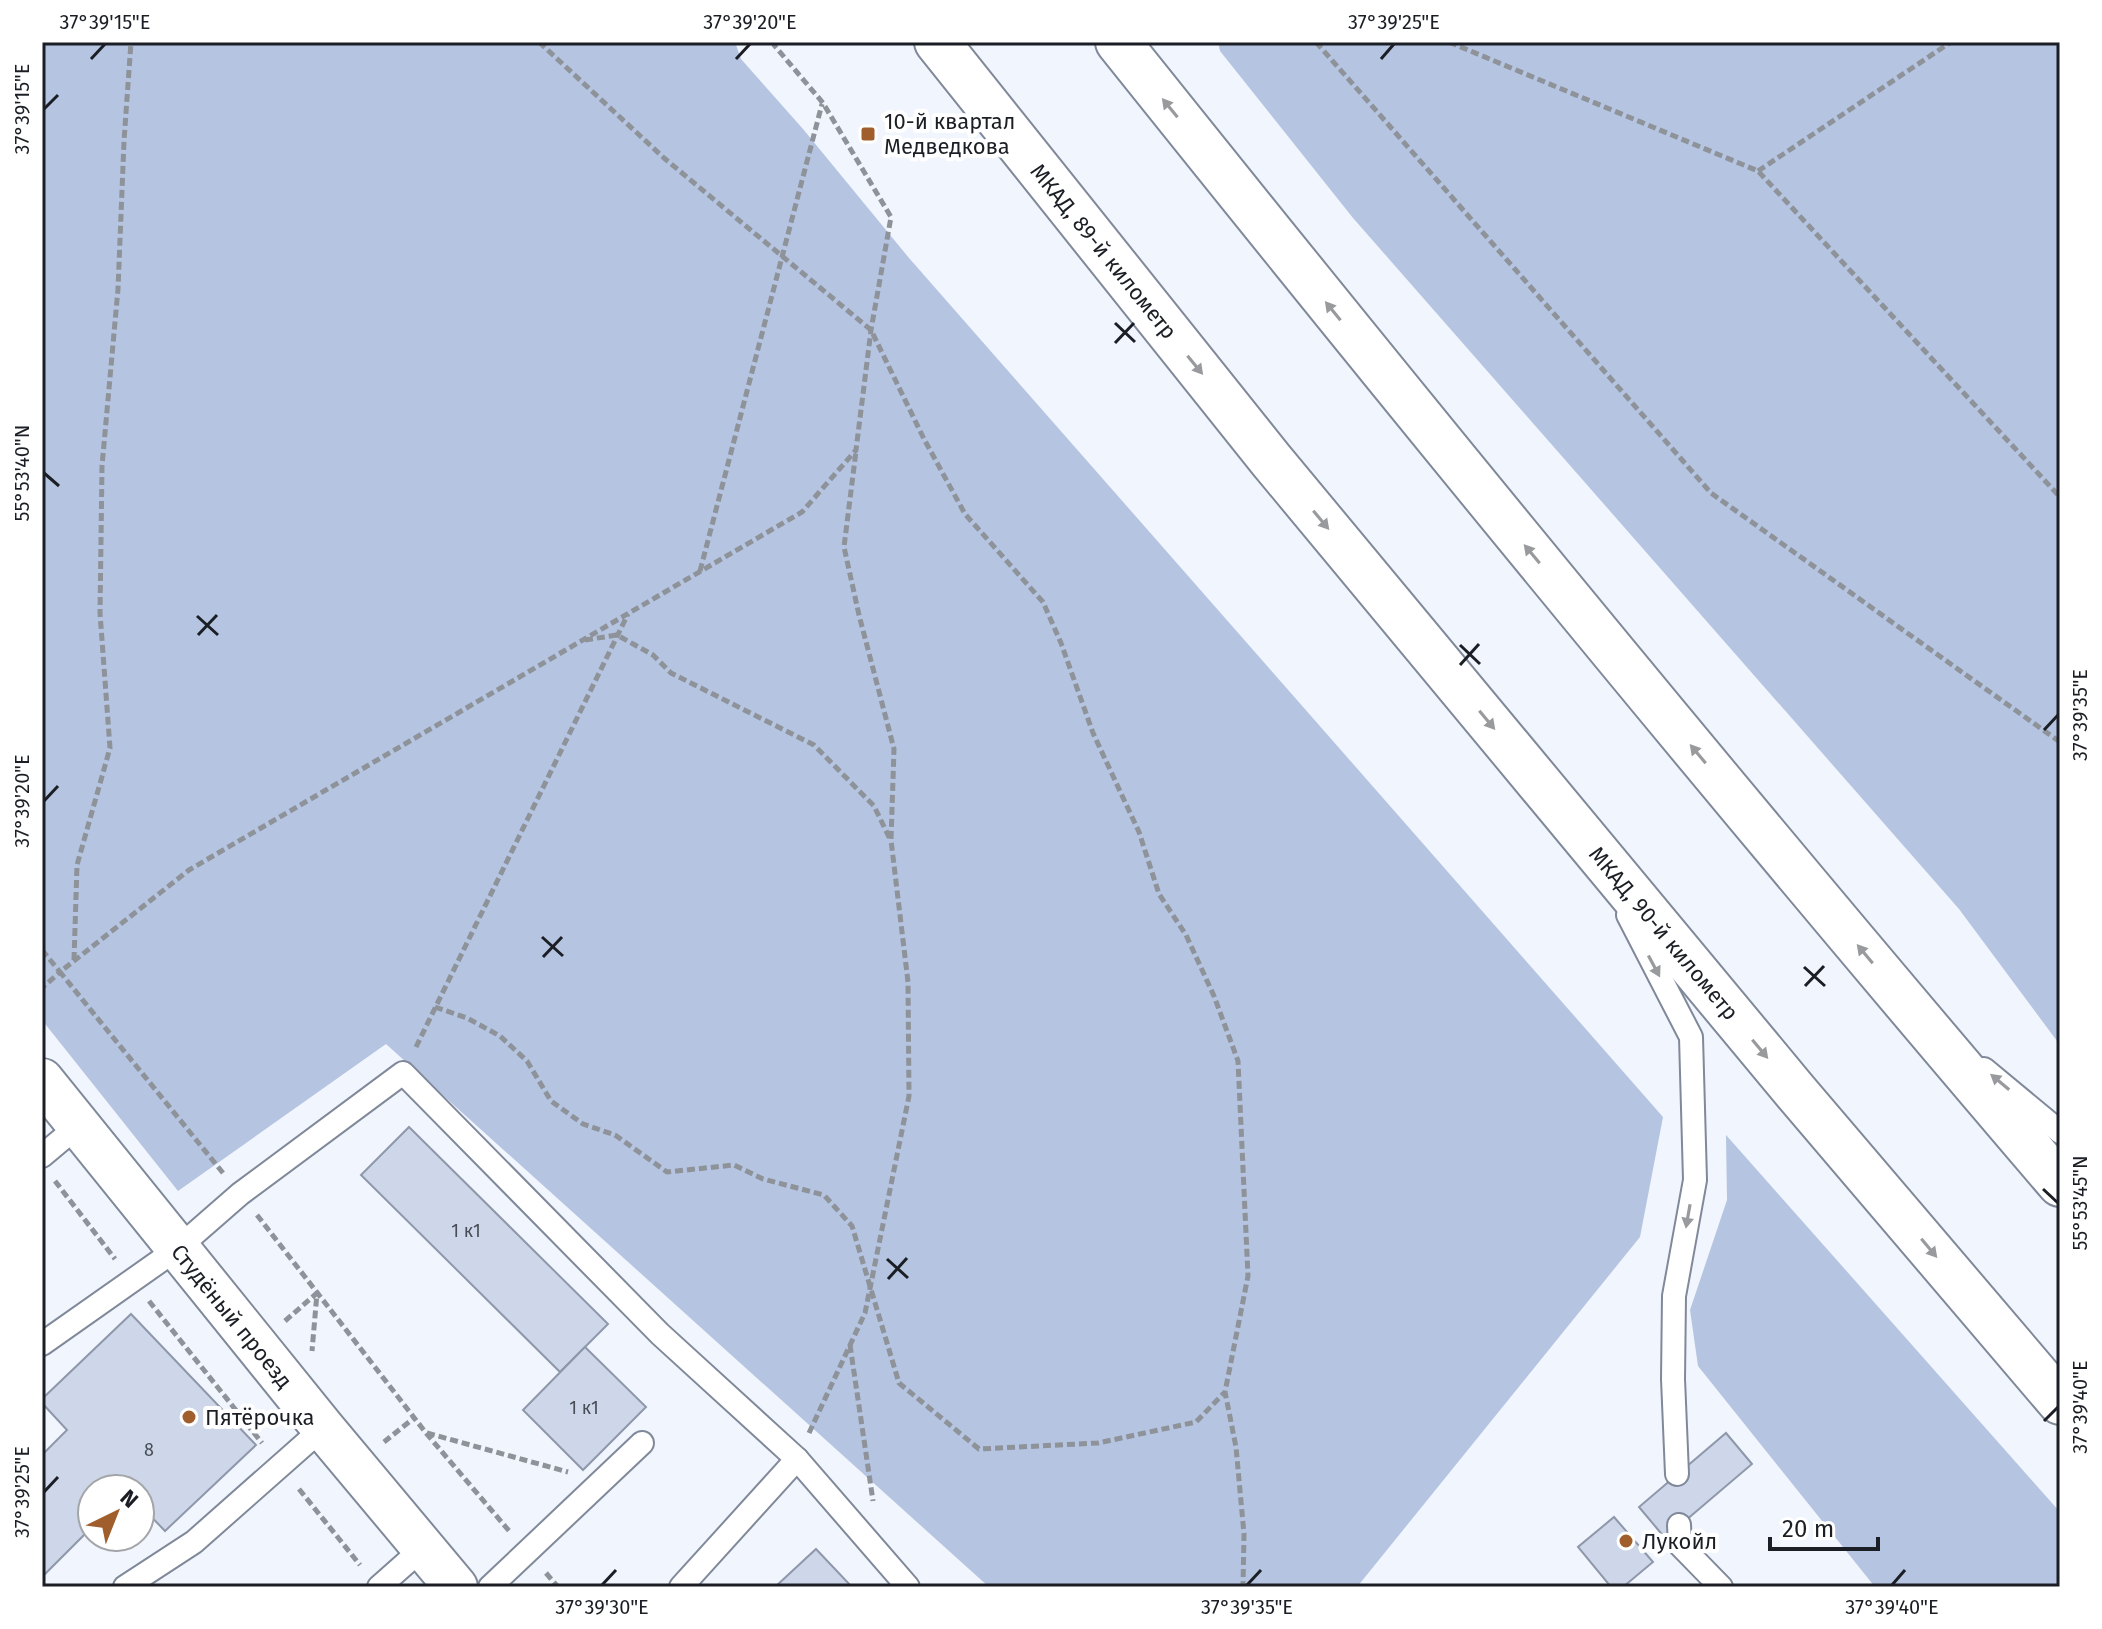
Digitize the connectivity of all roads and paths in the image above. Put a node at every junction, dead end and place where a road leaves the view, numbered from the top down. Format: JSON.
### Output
{"nodes":[{"id":1,"x":131,"y":42,"type":"edge"},
{"id":2,"x":539,"y":42,"type":"edge"},
{"id":3,"x":937,"y":42,"type":"edge"},
{"id":4,"x":1118,"y":42,"type":"edge"},
{"id":5,"x":1316,"y":42,"type":"edge"},
{"id":6,"x":1449,"y":42,"type":"edge"},
{"id":7,"x":1951,"y":42,"type":"edge"},
{"id":8,"x":774,"y":43,"type":"edge"},
{"id":9,"x":823,"y":103,"type":"junction"},
{"id":10,"x":1758,"y":171,"type":"junction"},
{"id":11,"x":783,"y":255,"type":"junction"},
{"id":12,"x":871,"y":330,"type":"junction"},
{"id":13,"x":856,"y":450,"type":"junction"},
{"id":14,"x":1271,"y":460,"type":"joint"},
{"id":15,"x":2060,"y":497,"type":"edge"},
{"id":16,"x":700,"y":572,"type":"junction"},
{"id":17,"x":628,"y":614,"type":"junction"},
{"id":18,"x":617,"y":635,"type":"junction"},
{"id":19,"x":583,"y":640,"type":"junction"},
{"id":20,"x":2060,"y":742,"type":"edge"},
{"id":21,"x":891,"y":840,"type":"junction"},
{"id":22,"x":1592,"y":847,"type":"junction"},
{"id":23,"x":42,"y":950,"type":"edge"},
{"id":24,"x":74,"y":961,"type":"junction"},
{"id":25,"x":60,"y":972,"type":"junction"},
{"id":26,"x":42,"y":988,"type":"edge"},
{"id":27,"x":1903,"y":1000,"type":"junction"},
{"id":28,"x":435,"y":1007,"type":"junction"},
{"id":29,"x":403,"y":1073,"type":"junction"},
{"id":30,"x":42,"y":1080,"type":"edge"},
{"id":31,"x":79,"y":1125,"type":"junction"},
{"id":32,"x":2060,"y":1132,"type":"edge"},
{"id":33,"x":46,"y":1166,"type":"edge"},
{"id":34,"x":2060,"y":1184,"type":"edge"},
{"id":35,"x":240,"y":1194,"type":"junction"},
{"id":36,"x":177,"y":1249,"type":"junction"},
{"id":37,"x":132,"y":1281,"type":"junction"},
{"id":38,"x":870,"y":1291,"type":"junction"},
{"id":39,"x":317,"y":1293,"type":"junction"},
{"id":40,"x":285,"y":1321,"type":"dead end"},
{"id":41,"x":42,"y":1344,"type":"edge"},
{"id":42,"x":850,"y":1345,"type":"junction"},
{"id":43,"x":312,"y":1356,"type":"dead end"},
{"id":44,"x":1225,"y":1392,"type":"junction"},
{"id":45,"x":2060,"y":1402,"type":"edge"},
{"id":46,"x":414,"y":1418,"type":"junction"},
{"id":47,"x":323,"y":1428,"type":"junction"},
{"id":48,"x":426,"y":1433,"type":"junction"},
{"id":49,"x":383,"y":1443,"type":"dead end"},
{"id":50,"x":642,"y":1443,"type":"dead end"},
{"id":51,"x":797,"y":1459,"type":"junction"},
{"id":52,"x":280,"y":1466,"type":"junction"},
{"id":53,"x":1677,"y":1474,"type":"dead end"},
{"id":54,"x":602,"y":1481,"type":"junction"},
{"id":55,"x":1679,"y":1525,"type":"dead end"},
{"id":56,"x":423,"y":1548,"type":"junction"},
{"id":57,"x":528,"y":1552,"type":"junction"},
{"id":58,"x":882,"y":1558,"type":"junction"},
{"id":59,"x":373,"y":1581,"type":"edge"},
{"id":60,"x":125,"y":1587,"type":"edge"},
{"id":61,"x":456,"y":1587,"type":"edge"},
{"id":62,"x":490,"y":1587,"type":"edge"},
{"id":63,"x":558,"y":1587,"type":"edge"},
{"id":64,"x":681,"y":1587,"type":"edge"},
{"id":65,"x":908,"y":1587,"type":"edge"},
{"id":66,"x":1243,"y":1587,"type":"edge"},
{"id":67,"x":1721,"y":1587,"type":"edge"}],
"edges":[{"from":1,"to":24,"type":"path"},
{"from":2,"to":11,"type":"path"},
{"from":3,"to":14,"type":"highway","name":"МКАД, 89-й километр","one_way":true},
{"from":27,"to":4,"type":"highway","one_way":true},
{"from":5,"to":20,"type":"path"},
{"from":6,"to":10,"type":"path"},
{"from":7,"to":10,"type":"path"},
{"from":8,"to":9,"type":"path"},
{"from":9,"to":11,"type":"path"},
{"from":9,"to":12,"type":"path"},
{"from":10,"to":15,"type":"path"},
{"from":11,"to":12,"type":"path"},
{"from":11,"to":16,"type":"path"},
{"from":12,"to":13,"type":"path"},
{"from":12,"to":44,"type":"path"},
{"from":13,"to":16,"type":"path"},
{"from":13,"to":21,"type":"path"},
{"from":14,"to":22,"type":"highway","name":"МКАД, 90-й километр","one_way":true},
{"from":16,"to":17,"type":"path"},
{"from":17,"to":18,"type":"path"},
{"from":17,"to":19,"type":"path"},
{"from":18,"to":19,"type":"path"},
{"from":18,"to":21,"type":"path"},
{"from":18,"to":28,"type":"path"},
{"from":19,"to":24,"type":"path"},
{"from":21,"to":38,"type":"path"},
{"from":22,"to":45,"type":"highway","name":"МКАД, 90-й километр","one_way":true},
{"from":22,"to":53,"type":"lane","one_way":true},
{"from":23,"to":25,"type":"path"},
{"from":24,"to":25,"type":"path"},
{"from":25,"to":26,"type":"path"},
{"from":25,"to":35,"type":"path"},
{"from":32,"to":27,"type":"lane","one_way":true},
{"from":27,"to":34,"type":"highway"},
{"from":28,"to":29,"type":"path"},
{"from":28,"to":38,"type":"path"},
{"from":29,"to":35,"type":"lane"},
{"from":29,"to":51,"type":"lane"},
{"from":30,"to":31,"type":"street","name":"Студёный проезд"},
{"from":31,"to":33,"type":"lane"},
{"from":31,"to":36,"type":"street","name":"Студёный проезд"},
{"from":33,"to":37,"type":"path"},
{"from":35,"to":36,"type":"lane"},
{"from":35,"to":39,"type":"path"},
{"from":36,"to":37,"type":"lane"},
{"from":36,"to":47,"type":"street","name":"Студёный проезд"},
{"from":37,"to":41,"type":"lane"},
{"from":37,"to":52,"type":"path"},
{"from":38,"to":42,"type":"path"},
{"from":38,"to":44,"type":"path"},
{"from":39,"to":40,"type":"path"},
{"from":39,"to":43,"type":"path"},
{"from":39,"to":46,"type":"path"},
{"from":42,"to":51,"type":"path"},
{"from":42,"to":58,"type":"path"},
{"from":44,"to":66,"type":"path"},
{"from":46,"to":48,"type":"path"},
{"from":46,"to":49,"type":"path"},
{"from":47,"to":52,"type":"lane"},
{"from":47,"to":56,"type":"street","name":"Студёный проезд"},
{"from":48,"to":54,"type":"path"},
{"from":48,"to":57,"type":"path"},
{"from":50,"to":54,"type":"lane"},
{"from":51,"to":58,"type":"lane"},
{"from":51,"to":64,"type":"lane"},
{"from":52,"to":59,"type":"path"},
{"from":52,"to":60,"type":"lane"},
{"from":54,"to":57,"type":"lane"},
{"from":55,"to":67,"type":"lane"},
{"from":56,"to":59,"type":"lane"},
{"from":56,"to":61,"type":"street","name":"Студёный проезд"},
{"from":57,"to":62,"type":"lane"},
{"from":57,"to":63,"type":"path"},
{"from":58,"to":65,"type":"lane"}]}
